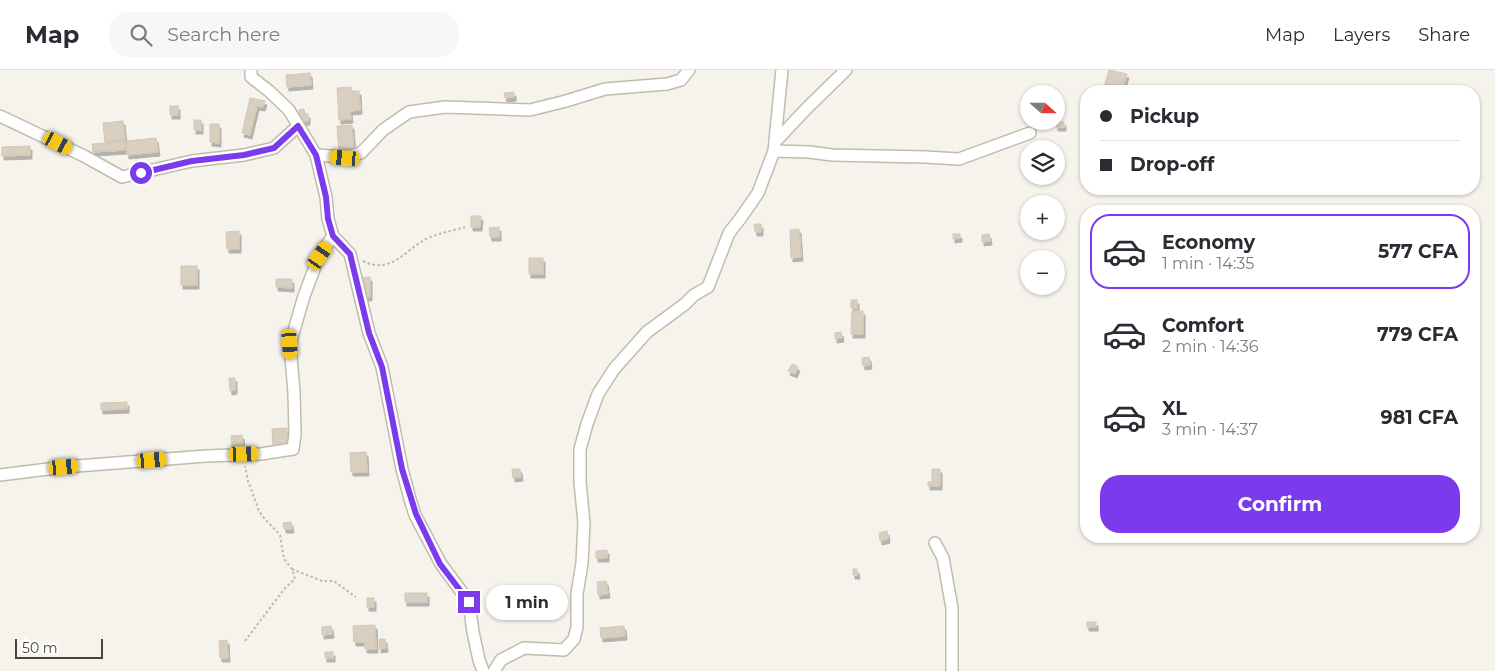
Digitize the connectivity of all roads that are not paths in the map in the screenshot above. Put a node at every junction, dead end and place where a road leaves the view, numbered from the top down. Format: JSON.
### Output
{"nodes":[{"id":1,"x":251,"y":70,"type":"edge"},
{"id":2,"x":689,"y":70,"type":"edge"},
{"id":3,"x":782,"y":70,"type":"edge"},
{"id":4,"x":846,"y":70,"type":"edge"},
{"id":5,"x":0,"y":116,"type":"edge"},
{"id":6,"x":298,"y":126,"type":"junction"},
{"id":7,"x":1030,"y":133,"type":"dead end"},
{"id":8,"x":775,"y":146,"type":"junction"},
{"id":9,"x":316,"y":155,"type":"junction"},
{"id":10,"x":333,"y":236,"type":"junction"},
{"id":11,"x":0,"y":475,"type":"edge"},
{"id":12,"x":935,"y":542,"type":"dead end"},
{"id":13,"x":483,"y":671,"type":"edge"},
{"id":14,"x":494,"y":671,"type":"edge"},
{"id":15,"x":952,"y":671,"type":"edge"}],
"edges":[{"from":1,"to":6,"type":"street"},
{"from":2,"to":9,"type":"street"},
{"from":3,"to":8,"type":"street"},
{"from":4,"to":8,"type":"street"},
{"from":5,"to":6,"type":"street"},
{"from":6,"to":9,"type":"street"},
{"from":7,"to":8,"type":"street"},
{"from":8,"to":14,"type":"street"},
{"from":9,"to":10,"type":"street"},
{"from":10,"to":11,"type":"street"},
{"from":10,"to":13,"type":"street"},
{"from":12,"to":15,"type":"street"}]}
